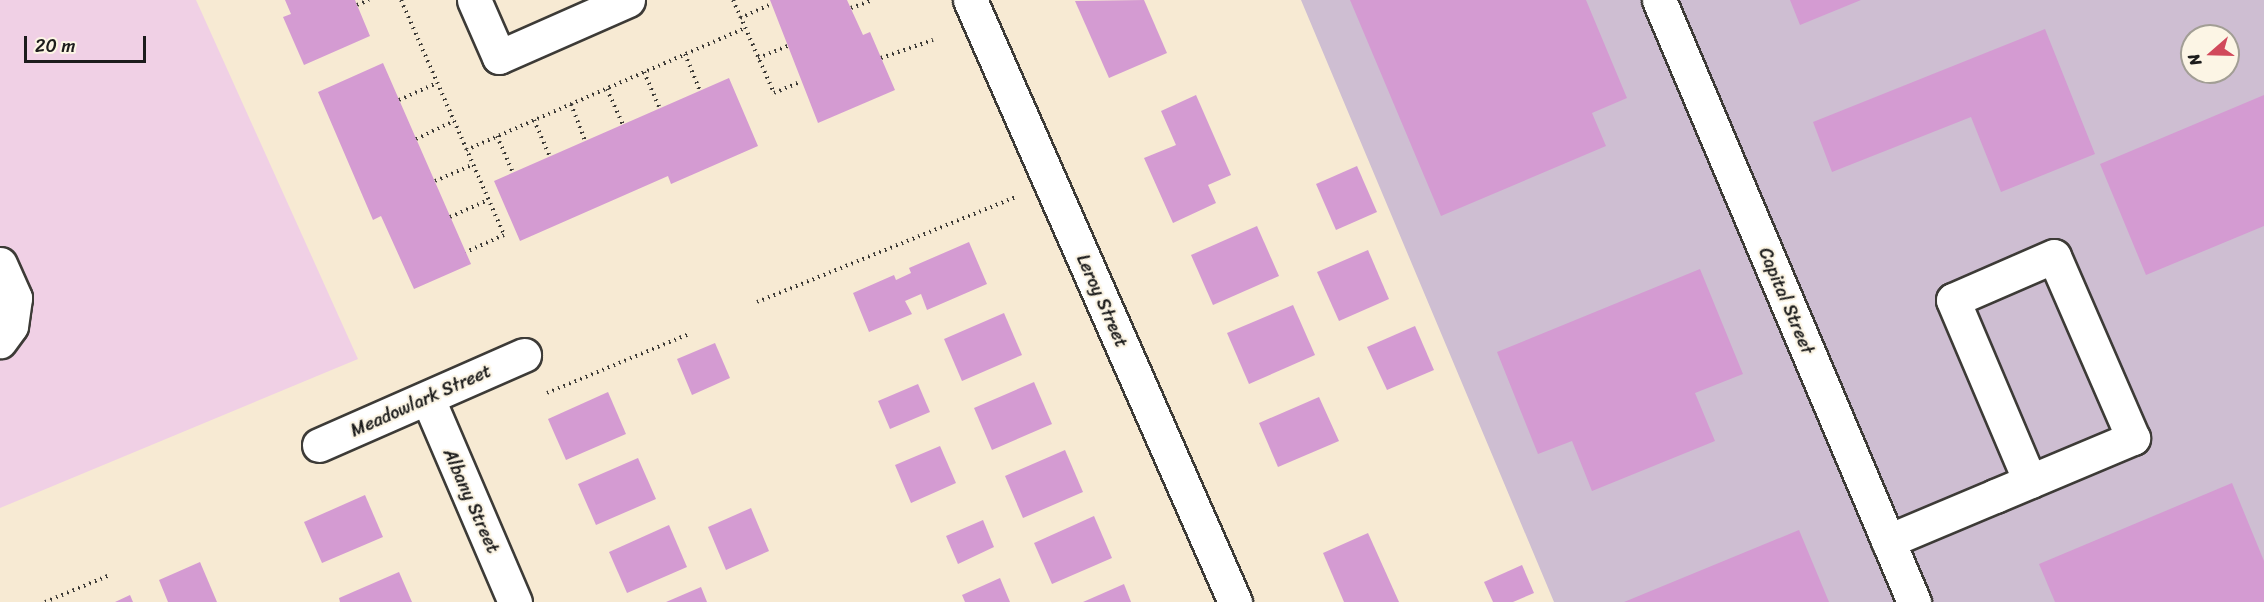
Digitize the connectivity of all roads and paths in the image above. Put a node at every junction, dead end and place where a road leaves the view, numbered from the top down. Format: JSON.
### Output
{"nodes":[{"id":1,"x":369,"y":0,"type":"edge"},
{"id":2,"x":401,"y":0,"type":"edge"},
{"id":3,"x":474,"y":0,"type":"edge"},
{"id":4,"x":628,"y":0,"type":"edge"},
{"id":5,"x":733,"y":0,"type":"edge"},
{"id":6,"x":873,"y":0,"type":"edge"},
{"id":7,"x":970,"y":0,"type":"edge"},
{"id":8,"x":1659,"y":0,"type":"edge"},
{"id":9,"x":772,"y":4,"type":"dead end"},
{"id":10,"x":357,"y":5,"type":"dead end"},
{"id":11,"x":851,"y":8,"type":"dead end"},
{"id":12,"x":740,"y":18,"type":"junction"},
{"id":13,"x":745,"y":28,"type":"junction"},
{"id":14,"x":933,"y":40,"type":"dead end"},
{"id":15,"x":790,"y":45,"type":"dead end"},
{"id":16,"x":685,"y":54,"type":"junction"},
{"id":17,"x":758,"y":58,"type":"junction"},
{"id":18,"x":881,"y":58,"type":"dead end"},
{"id":19,"x":644,"y":72,"type":"junction"},
{"id":20,"x":800,"y":81,"type":"dead end"},
{"id":21,"x":437,"y":84,"type":"junction"},
{"id":22,"x":607,"y":89,"type":"junction"},
{"id":23,"x":700,"y":91,"type":"dead end"},
{"id":24,"x":399,"y":100,"type":"dead end"},
{"id":25,"x":571,"y":104,"type":"junction"},
{"id":26,"x":660,"y":109,"type":"dead end"},
{"id":27,"x":534,"y":120,"type":"junction"},
{"id":28,"x":454,"y":122,"type":"junction"},
{"id":29,"x":622,"y":125,"type":"dead end"},
{"id":30,"x":497,"y":136,"type":"junction"},
{"id":31,"x":416,"y":139,"type":"dead end"},
{"id":32,"x":585,"y":141,"type":"dead end"},
{"id":33,"x":466,"y":150,"type":"junction"},
{"id":34,"x":550,"y":157,"type":"dead end"},
{"id":35,"x":472,"y":165,"type":"junction"},
{"id":36,"x":513,"y":173,"type":"dead end"},
{"id":37,"x":435,"y":181,"type":"dead end"},
{"id":38,"x":1050,"y":182,"type":"junction"},
{"id":39,"x":488,"y":200,"type":"junction"},
{"id":40,"x":450,"y":217,"type":"dead end"},
{"id":41,"x":466,"y":252,"type":"dead end"},
{"id":42,"x":0,"y":264,"type":"edge"},
{"id":43,"x":757,"y":302,"type":"dead end"},
{"id":44,"x":688,"y":334,"type":"dead end"},
{"id":45,"x":0,"y":341,"type":"edge"},
{"id":46,"x":524,"y":355,"type":"dead end"},
{"id":47,"x":547,"y":393,"type":"dead end"},
{"id":48,"x":428,"y":399,"type":"junction"},
{"id":49,"x":319,"y":445,"type":"dead end"},
{"id":50,"x":2030,"y":482,"type":"junction"},
{"id":51,"x":1888,"y":541,"type":"junction"},
{"id":52,"x":110,"y":575,"type":"dead end"},
{"id":53,"x":45,"y":602,"type":"edge"},
{"id":54,"x":516,"y":602,"type":"edge"},
{"id":55,"x":1235,"y":602,"type":"edge"},
{"id":56,"x":1914,"y":602,"type":"edge"}],
"edges":[{"from":1,"to":10,"type":"path"},
{"from":2,"to":21,"type":"path"},
{"from":3,"to":4,"type":"street"},
{"from":5,"to":12,"type":"path"},
{"from":6,"to":11,"type":"path"},
{"from":7,"to":38,"type":"street","name":"Leroy Street"},
{"from":8,"to":51,"type":"street","name":"Capital Street"},
{"from":9,"to":12,"type":"path"},
{"from":12,"to":13,"type":"path"},
{"from":13,"to":16,"type":"path"},
{"from":13,"to":17,"type":"path"},
{"from":14,"to":18,"type":"path"},
{"from":15,"to":17,"type":"path"},
{"from":16,"to":19,"type":"path"},
{"from":16,"to":23,"type":"path"},
{"from":17,"to":20,"type":"path"},
{"from":19,"to":22,"type":"path"},
{"from":19,"to":26,"type":"path"},
{"from":21,"to":24,"type":"path"},
{"from":21,"to":28,"type":"path"},
{"from":22,"to":25,"type":"path"},
{"from":22,"to":29,"type":"path"},
{"from":25,"to":27,"type":"path"},
{"from":25,"to":32,"type":"path"},
{"from":27,"to":30,"type":"path"},
{"from":27,"to":34,"type":"path"},
{"from":28,"to":31,"type":"path"},
{"from":28,"to":33,"type":"path"},
{"from":30,"to":33,"type":"path"},
{"from":30,"to":36,"type":"path"},
{"from":33,"to":35,"type":"path"},
{"from":35,"to":37,"type":"path"},
{"from":35,"to":39,"type":"path"},
{"from":38,"to":43,"type":"path"},
{"from":38,"to":55,"type":"street","name":"Leroy Street"},
{"from":39,"to":40,"type":"path"},
{"from":39,"to":41,"type":"path"},
{"from":42,"to":45,"type":"street"},
{"from":44,"to":47,"type":"path"},
{"from":46,"to":48,"type":"street","name":"Meadowlark Street"},
{"from":48,"to":49,"type":"street","name":"Meadowlark Street"},
{"from":48,"to":54,"type":"street","name":"Albany Street"},
{"from":50,"to":50,"type":"street"},
{"from":50,"to":51,"type":"street"},
{"from":51,"to":56,"type":"street","name":"Capital Street"},
{"from":52,"to":53,"type":"path"}]}
